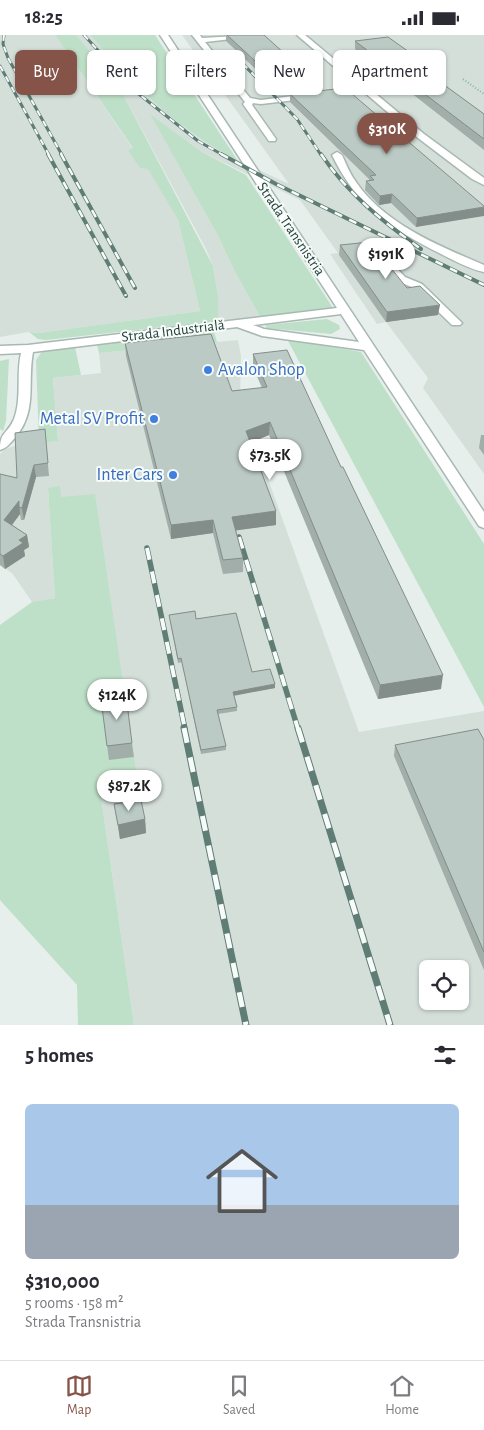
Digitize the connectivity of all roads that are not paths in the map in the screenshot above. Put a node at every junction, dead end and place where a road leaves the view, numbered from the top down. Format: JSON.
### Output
{"nodes":[{"id":1,"x":164,"y":35,"type":"edge"},
{"id":2,"x":250,"y":35,"type":"edge"},
{"id":3,"x":301,"y":35,"type":"edge"},
{"id":4,"x":198,"y":37,"type":"edge"},
{"id":5,"x":333,"y":62,"type":"edge"},
{"id":6,"x":333,"y":93,"type":"edge"},
{"id":7,"x":371,"y":95,"type":"edge"},
{"id":8,"x":251,"y":101,"type":"junction"},
{"id":9,"x":272,"y":139,"type":"dead end"},
{"id":10,"x":336,"y":155,"type":"dead end"},
{"id":11,"x":484,"y":182,"type":"edge"},
{"id":12,"x":381,"y":258,"type":"edge"},
{"id":13,"x":484,"y":269,"type":"edge"},
{"id":14,"x":346,"y":310,"type":"junction"},
{"id":15,"x":236,"y":323,"type":"junction"},
{"id":16,"x":456,"y":323,"type":"dead end"},
{"id":17,"x":370,"y":347,"type":"junction"},
{"id":18,"x":28,"y":349,"type":"junction"},
{"id":19,"x":0,"y":350,"type":"edge"},
{"id":20,"x":0,"y":446,"type":"edge"},
{"id":21,"x":484,"y":523,"type":"edge"}],
"edges":[{"from":1,"to":14,"type":"street","name":"Strada Transnistria"},
{"from":2,"to":4,"type":"street"},
{"from":3,"to":5,"type":"street"},
{"from":4,"to":8,"type":"street"},
{"from":6,"to":8,"type":"street"},
{"from":7,"to":11,"type":"street"},
{"from":8,"to":9,"type":"street"},
{"from":10,"to":13,"type":"street"},
{"from":12,"to":16,"type":"street"},
{"from":14,"to":15,"type":"street","name":"Strada Industrială"},
{"from":14,"to":17,"type":"street","name":"Strada Transnistria"},
{"from":15,"to":17,"type":"street"},
{"from":15,"to":18,"type":"street","name":"Strada Industrială"},
{"from":17,"to":21,"type":"street","name":"Strada Transnistria"},
{"from":18,"to":19,"type":"street","name":"Strada Industrială"},
{"from":18,"to":20,"type":"street"}]}
